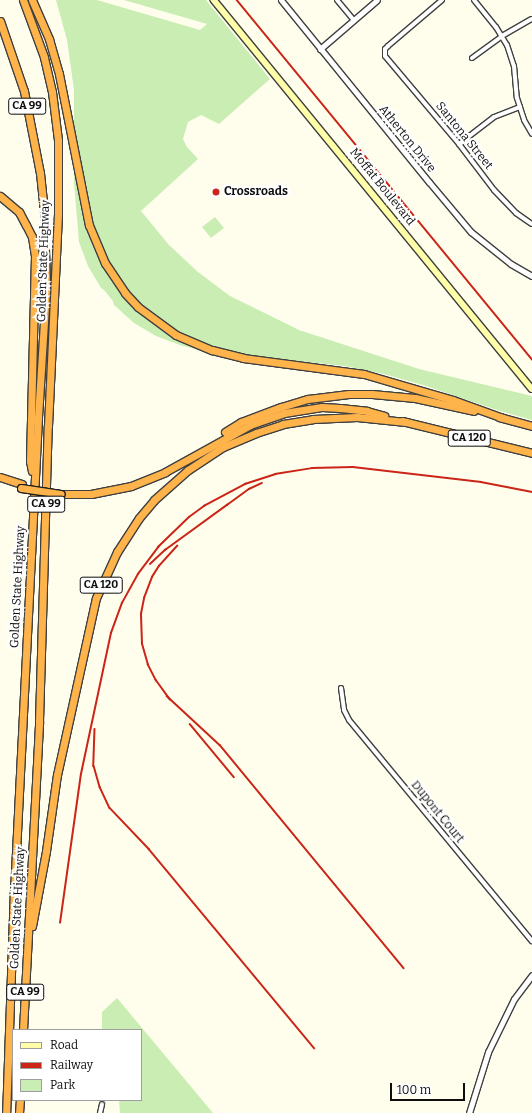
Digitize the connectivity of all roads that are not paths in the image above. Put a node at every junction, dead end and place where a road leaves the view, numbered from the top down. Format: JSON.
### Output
{"nodes":[{"id":1,"x":23,"y":0,"type":"edge"},
{"id":2,"x":32,"y":0,"type":"edge"},
{"id":3,"x":214,"y":0,"type":"edge"},
{"id":4,"x":281,"y":0,"type":"edge"},
{"id":5,"x":337,"y":0,"type":"edge"},
{"id":6,"x":377,"y":0,"type":"edge"},
{"id":7,"x":442,"y":0,"type":"edge"},
{"id":8,"x":474,"y":0,"type":"edge"},
{"id":9,"x":532,"y":19,"type":"edge"},
{"id":10,"x":354,"y":20,"type":"junction"},
{"id":11,"x":0,"y":21,"type":"edge"},
{"id":12,"x":502,"y":36,"type":"junction"},
{"id":13,"x":320,"y":49,"type":"junction"},
{"id":14,"x":472,"y":58,"type":"dead end"},
{"id":15,"x":520,"y":107,"type":"junction"},
{"id":16,"x":532,"y":134,"type":"edge"},
{"id":17,"x":459,"y":144,"type":"junction"},
{"id":18,"x":0,"y":196,"type":"edge"},
{"id":19,"x":532,"y":224,"type":"edge"},
{"id":20,"x":532,"y":276,"type":"edge"},
{"id":21,"x":532,"y":389,"type":"edge"},
{"id":22,"x":503,"y":418,"type":"junction"},
{"id":23,"x":406,"y":422,"type":"junction"},
{"id":24,"x":532,"y":426,"type":"edge"},
{"id":25,"x":532,"y":453,"type":"edge"},
{"id":26,"x":0,"y":477,"type":"edge"},
{"id":27,"x":0,"y":482,"type":"edge"},
{"id":28,"x":35,"y":482,"type":"junction"},
{"id":29,"x":21,"y":486,"type":"junction"},
{"id":30,"x":61,"y":492,"type":"junction"},
{"id":31,"x":341,"y":688,"type":"dead end"},
{"id":32,"x":532,"y":941,"type":"edge"},
{"id":33,"x":27,"y":953,"type":"junction"},
{"id":34,"x":532,"y":975,"type":"edge"},
{"id":35,"x":23,"y":1029,"type":"edge"},
{"id":36,"x":20,"y":1101,"type":"edge"},
{"id":37,"x":102,"y":1104,"type":"dead end"},
{"id":38,"x":6,"y":1113,"type":"edge"},
{"id":39,"x":19,"y":1113,"type":"edge"},
{"id":40,"x":100,"y":1113,"type":"edge"},
{"id":41,"x":469,"y":1113,"type":"edge"}],
"edges":[{"from":1,"to":33,"type":"highway","name":"Golden State Highway","number":"CA 99"},
{"from":2,"to":22,"type":"highway"},
{"from":3,"to":21,"type":"main road","name":"Moffat Boulevard"},
{"from":4,"to":13,"type":"street","name":"Atherton Drive"},
{"from":5,"to":10,"type":"street"},
{"from":6,"to":10,"type":"street"},
{"from":7,"to":17,"type":"street","name":"Santona Street"},
{"from":8,"to":12,"type":"street"},
{"from":9,"to":12,"type":"street"},
{"from":10,"to":13,"type":"street"},
{"from":11,"to":28,"type":"highway","name":"Golden State Highway","number":"CA 99"},
{"from":12,"to":14,"type":"street"},
{"from":12,"to":15,"type":"street"},
{"from":13,"to":20,"type":"street","name":"Atherton Drive"},
{"from":15,"to":16,"type":"street"},
{"from":15,"to":17,"type":"street"},
{"from":17,"to":19,"type":"street","name":"Santona Street"},
{"from":18,"to":28,"type":"highway"},
{"from":22,"to":24,"type":"highway","number":"CA 120"},
{"from":22,"to":30,"type":"highway","number":"CA 120"},
{"from":23,"to":25,"type":"highway","number":"CA 120"},
{"from":23,"to":30,"type":"highway"},
{"from":23,"to":33,"type":"highway","number":"CA 120"},
{"from":26,"to":29,"type":"highway","number":"CA 120"},
{"from":27,"to":29,"type":"highway"},
{"from":28,"to":38,"type":"highway","name":"Golden State Highway","number":"CA 99"},
{"from":29,"to":30,"type":"highway","number":"CA 120"},
{"from":31,"to":32,"type":"street","name":"Dupont Court"},
{"from":33,"to":35,"type":"highway","name":"Golden State Highway","number":"CA 99"},
{"from":34,"to":41,"type":"street"},
{"from":36,"to":39,"type":"highway"},
{"from":37,"to":40,"type":"street"}]}
